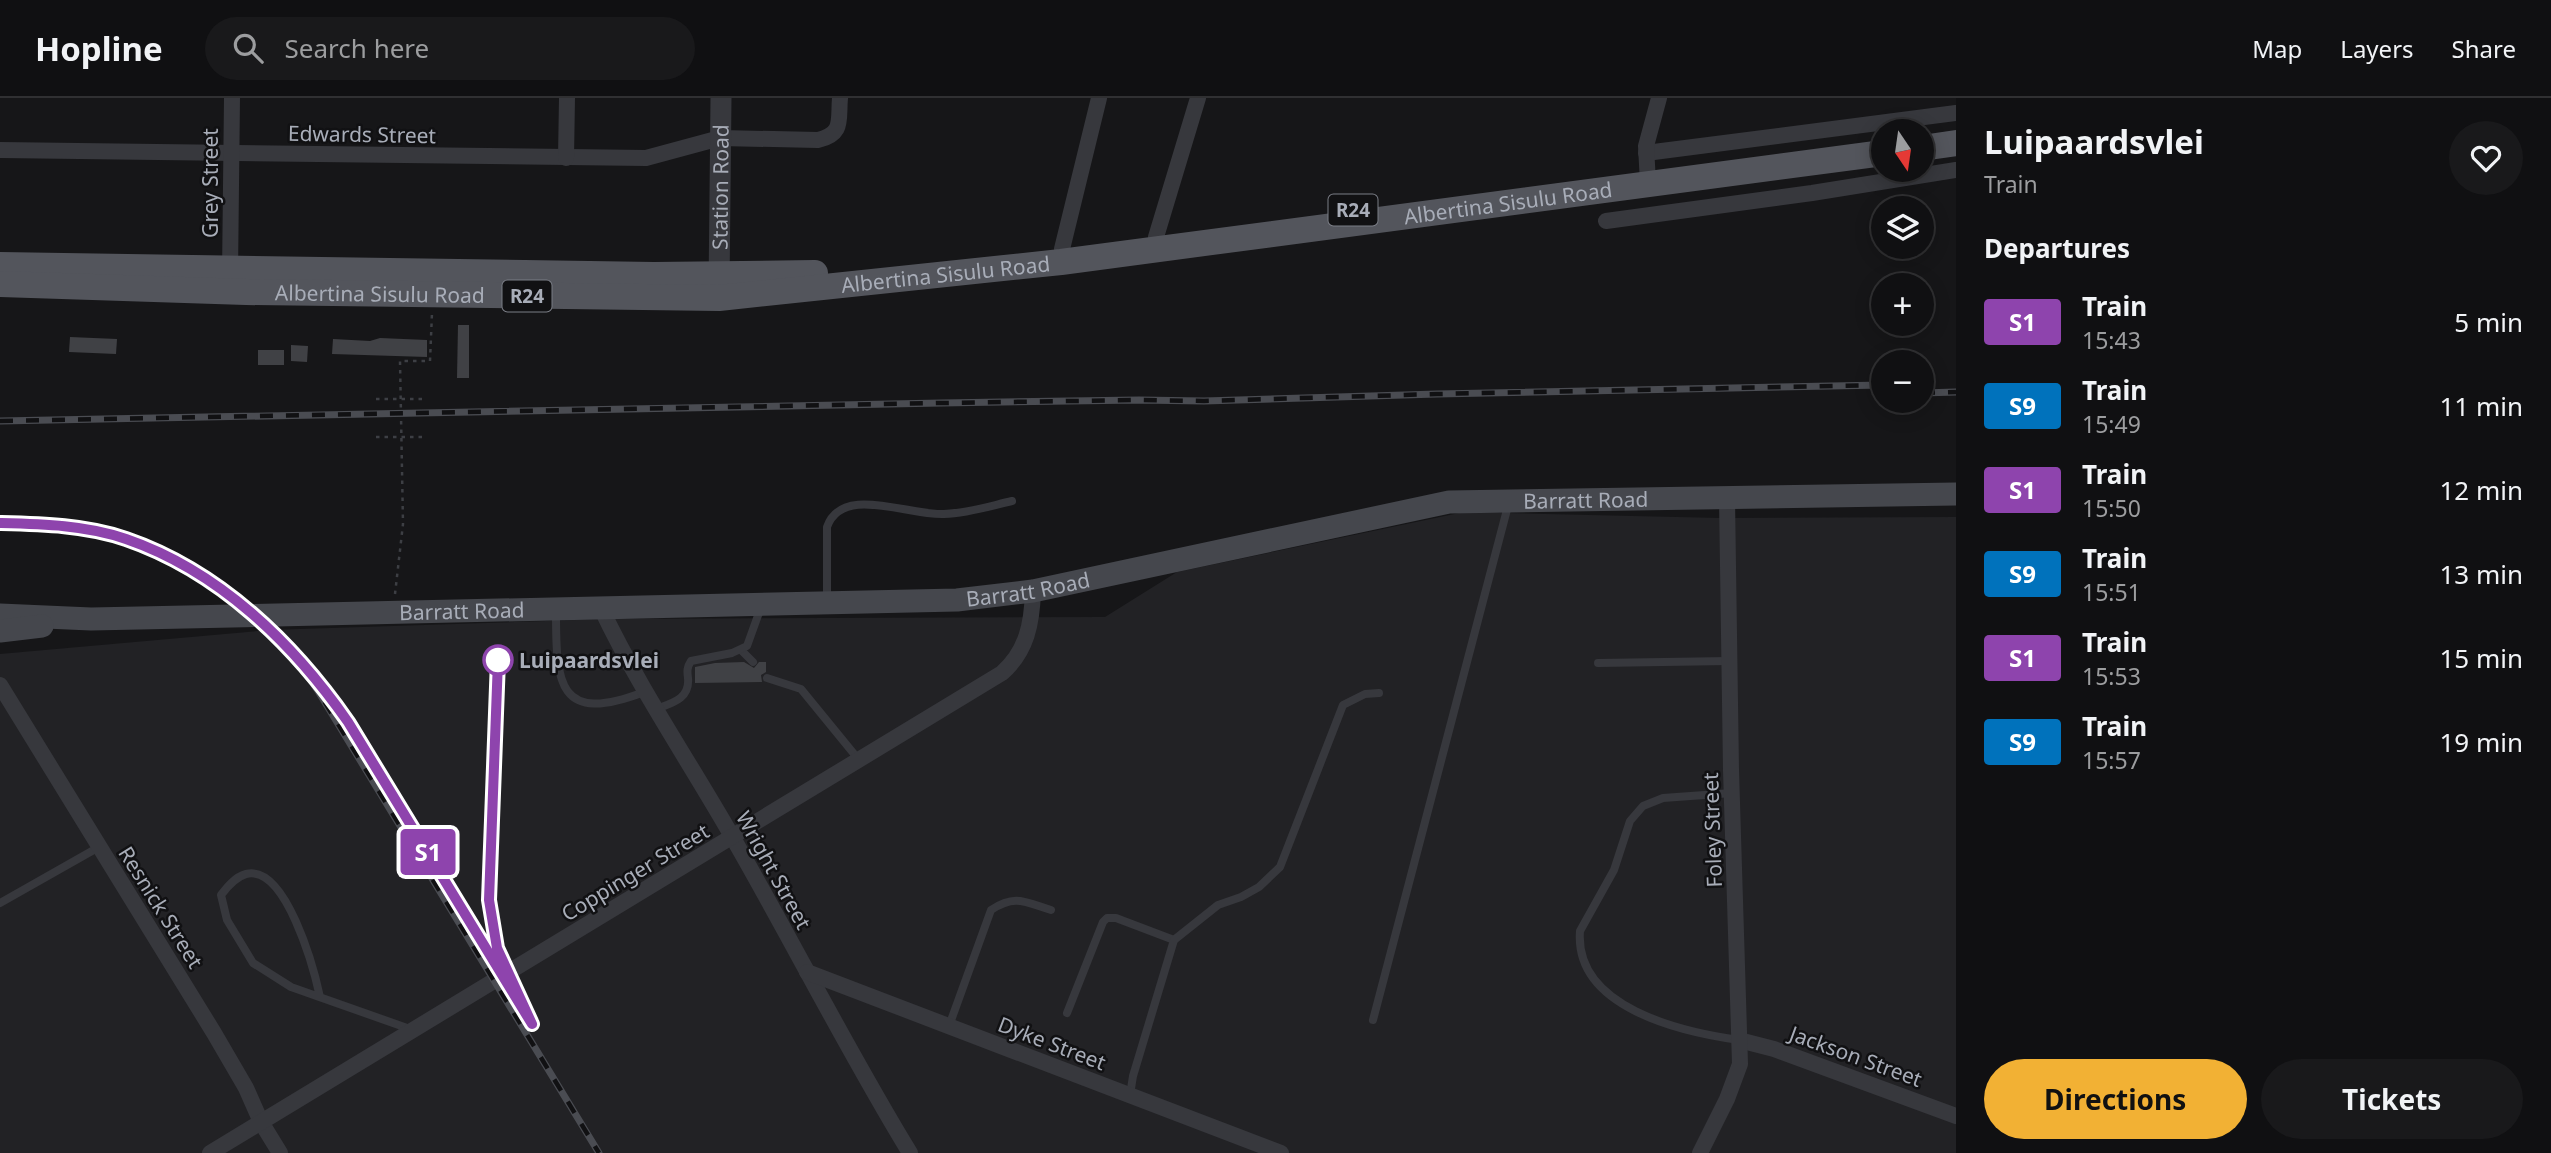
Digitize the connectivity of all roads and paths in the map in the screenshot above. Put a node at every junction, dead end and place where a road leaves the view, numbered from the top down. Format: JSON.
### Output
{"nodes":[{"id":1,"x":232,"y":98,"type":"edge"},
{"id":2,"x":567,"y":98,"type":"edge"},
{"id":3,"x":720,"y":98,"type":"edge"},
{"id":4,"x":840,"y":98,"type":"edge"},
{"id":5,"x":1099,"y":98,"type":"edge"},
{"id":6,"x":1198,"y":98,"type":"edge"},
{"id":7,"x":1659,"y":98,"type":"edge"},
{"id":8,"x":1956,"y":113,"type":"edge"},
{"id":9,"x":1956,"y":128,"type":"edge"},
{"id":10,"x":1934,"y":131,"type":"edge"},
{"id":11,"x":720,"y":138,"type":"junction"},
{"id":12,"x":1871,"y":140,"type":"edge"},
{"id":13,"x":1956,"y":143,"type":"edge"},
{"id":14,"x":1934,"y":146,"type":"edge"},
{"id":15,"x":0,"y":150,"type":"edge"},
{"id":16,"x":231,"y":153,"type":"junction"},
{"id":17,"x":1871,"y":154,"type":"edge"},
{"id":18,"x":566,"y":158,"type":"junction"},
{"id":19,"x":1871,"y":159,"type":"edge"},
{"id":20,"x":1647,"y":168,"type":"junction"},
{"id":21,"x":1956,"y":170,"type":"edge"},
{"id":22,"x":1866,"y":184,"type":"junction"},
{"id":23,"x":1606,"y":221,"type":"dead end"},
{"id":24,"x":1155,"y":243,"type":"junction"},
{"id":25,"x":1062,"y":248,"type":"junction"},
{"id":26,"x":0,"y":265,"type":"edge"},
{"id":27,"x":230,"y":280,"type":"junction"},
{"id":28,"x":0,"y":284,"type":"edge"},
{"id":29,"x":448,"y":287,"type":"junction"},
{"id":30,"x":719,"y":287,"type":"junction"},
{"id":31,"x":400,"y":399,"type":"junction"},
{"id":32,"x":424,"y":399,"type":"dead end"},
{"id":33,"x":376,"y":400,"type":"dead end"},
{"id":34,"x":401,"y":437,"type":"junction"},
{"id":35,"x":424,"y":437,"type":"dead end"},
{"id":36,"x":376,"y":438,"type":"dead end"},
{"id":37,"x":1956,"y":494,"type":"edge"},
{"id":38,"x":1727,"y":498,"type":"junction"},
{"id":39,"x":1012,"y":500,"type":"dead end"},
{"id":40,"x":1509,"y":500,"type":"junction"},
{"id":41,"x":1033,"y":591,"type":"junction"},
{"id":42,"x":827,"y":602,"type":"junction"},
{"id":43,"x":762,"y":604,"type":"junction"},
{"id":44,"x":555,"y":608,"type":"junction"},
{"id":45,"x":601,"y":608,"type":"junction"},
{"id":46,"x":393,"y":612,"type":"junction"},
{"id":47,"x":2,"y":630,"type":"edge"},
{"id":48,"x":741,"y":650,"type":"junction"},
{"id":49,"x":1729,"y":661,"type":"junction"},
{"id":50,"x":753,"y":662,"type":"dead end"},
{"id":51,"x":1598,"y":663,"type":"dead end"},
{"id":52,"x":767,"y":678,"type":"dead end"},
{"id":53,"x":0,"y":685,"type":"edge"},
{"id":54,"x":644,"y":692,"type":"junction"},
{"id":55,"x":1379,"y":693,"type":"dead end"},
{"id":56,"x":655,"y":710,"type":"junction"},
{"id":57,"x":859,"y":760,"type":"junction"},
{"id":58,"x":1732,"y":793,"type":"junction"},
{"id":59,"x":733,"y":838,"type":"junction"},
{"id":60,"x":99,"y":847,"type":"junction"},
{"id":61,"x":0,"y":903,"type":"edge"},
{"id":62,"x":1051,"y":910,"type":"dead end"},
{"id":63,"x":1174,"y":940,"type":"junction"},
{"id":64,"x":807,"y":972,"type":"junction"},
{"id":65,"x":320,"y":997,"type":"junction"},
{"id":66,"x":1067,"y":1013,"type":"dead end"},
{"id":67,"x":1373,"y":1020,"type":"dead end"},
{"id":68,"x":949,"y":1026,"type":"junction"},
{"id":69,"x":414,"y":1031,"type":"junction"},
{"id":70,"x":1739,"y":1040,"type":"junction"},
{"id":71,"x":1130,"y":1096,"type":"junction"},
{"id":72,"x":1956,"y":1116,"type":"edge"},
{"id":73,"x":261,"y":1122,"type":"junction"},
{"id":74,"x":210,"y":1153,"type":"edge"},
{"id":75,"x":280,"y":1153,"type":"edge"},
{"id":76,"x":910,"y":1153,"type":"edge"},
{"id":77,"x":1282,"y":1153,"type":"edge"},
{"id":78,"x":1700,"y":1153,"type":"edge"}],
"edges":[{"from":1,"to":16,"type":"street","name":"Grey Street"},
{"from":2,"to":18,"type":"street"},
{"from":3,"to":11,"type":"street","name":"Station Road"},
{"from":4,"to":11,"type":"street","name":"Edwards Street"},
{"from":5,"to":25,"type":"street"},
{"from":6,"to":24,"type":"street"},
{"from":7,"to":20,"type":"street"},
{"from":8,"to":20,"type":"street"},
{"from":9,"to":10,"type":"main road"},
{"from":11,"to":18,"type":"street","name":"Edwards Street"},
{"from":11,"to":30,"type":"street","name":"Station Road"},
{"from":12,"to":20,"type":"main road","name":"Albertina Sisulu Road","number":"R24"},
{"from":13,"to":14,"type":"main road"},
{"from":15,"to":16,"type":"street","name":"Edwards Street"},
{"from":16,"to":18,"type":"street","name":"Edwards Street"},
{"from":16,"to":27,"type":"street","name":"Grey Street"},
{"from":17,"to":20,"type":"main road","name":"Albertina Sisulu Road","number":"R24"},
{"from":19,"to":22,"type":"street"},
{"from":20,"to":24,"type":"main road","name":"Albertina Sisulu Road","number":"R24"},
{"from":21,"to":22,"type":"street"},
{"from":22,"to":23,"type":"street"},
{"from":24,"to":25,"type":"main road","name":"Albertina Sisulu Road","number":"R24"},
{"from":24,"to":30,"type":"main road","name":"Albertina Sisulu Road","number":"R24"},
{"from":25,"to":30,"type":"main road","name":"Albertina Sisulu Road","number":"R24"},
{"from":26,"to":27,"type":"main road","name":"Albertina Sisulu Road","number":"R24"},
{"from":27,"to":28,"type":"main road","name":"Albertina Sisulu Road","number":"R24"},
{"from":27,"to":29,"type":"main road","name":"Albertina Sisulu Road","number":"R24"},
{"from":29,"to":30,"type":"main road","name":"Albertina Sisulu Road","number":"R24"},
{"from":29,"to":31,"type":"path"},
{"from":31,"to":32,"type":"path"},
{"from":31,"to":33,"type":"path"},
{"from":31,"to":34,"type":"path"},
{"from":34,"to":35,"type":"path"},
{"from":34,"to":36,"type":"path"},
{"from":34,"to":46,"type":"path"},
{"from":37,"to":38,"type":"main road","name":"Barratt Road"},
{"from":38,"to":40,"type":"main road","name":"Barratt Road"},
{"from":38,"to":49,"type":"street","name":"Foley Street"},
{"from":39,"to":42,"type":"lane"},
{"from":40,"to":41,"type":"main road","name":"Barratt Road"},
{"from":40,"to":67,"type":"lane"},
{"from":41,"to":42,"type":"main road","name":"Barratt Road"},
{"from":41,"to":57,"type":"street","name":"Coppinger Street"},
{"from":42,"to":43,"type":"main road","name":"Barratt Road"},
{"from":43,"to":45,"type":"main road","name":"Barratt Road"},
{"from":43,"to":48,"type":"lane"},
{"from":44,"to":45,"type":"main road","name":"Barratt Road"},
{"from":44,"to":46,"type":"main road","name":"Barratt Road"},
{"from":44,"to":54,"type":"lane"},
{"from":45,"to":54,"type":"street","name":"Wright Street"},
{"from":46,"to":47,"type":"main road","name":"Barratt Road"},
{"from":48,"to":50,"type":"lane"},
{"from":48,"to":56,"type":"lane"},
{"from":49,"to":51,"type":"lane"},
{"from":49,"to":58,"type":"street","name":"Foley Street"},
{"from":52,"to":57,"type":"lane"},
{"from":53,"to":60,"type":"street","name":"Resnick Street"},
{"from":54,"to":56,"type":"street","name":"Wright Street"},
{"from":55,"to":63,"type":"lane"},
{"from":56,"to":59,"type":"street","name":"Wright Street"},
{"from":57,"to":59,"type":"street","name":"Coppinger Street"},
{"from":58,"to":70,"type":"street","name":"Foley Street"},
{"from":58,"to":70,"type":"lane"},
{"from":59,"to":64,"type":"street","name":"Wright Street"},
{"from":59,"to":69,"type":"street","name":"Coppinger Street"},
{"from":60,"to":61,"type":"lane"},
{"from":60,"to":73,"type":"street","name":"Resnick Street"},
{"from":62,"to":68,"type":"lane"},
{"from":63,"to":66,"type":"lane"},
{"from":63,"to":71,"type":"lane"},
{"from":64,"to":68,"type":"street","name":"Dyke Street"},
{"from":64,"to":76,"type":"street","name":"Wright Street"},
{"from":65,"to":65,"type":"lane"},
{"from":65,"to":69,"type":"lane"},
{"from":68,"to":71,"type":"street","name":"Dyke Street"},
{"from":69,"to":73,"type":"street","name":"Coppinger Street"},
{"from":70,"to":72,"type":"street","name":"Jackson Street"},
{"from":70,"to":78,"type":"street","name":"Foley Street"},
{"from":71,"to":77,"type":"street","name":"Dyke Street"},
{"from":73,"to":74,"type":"street","name":"Coppinger Street"},
{"from":73,"to":75,"type":"street","name":"Resnick Street"}]}
